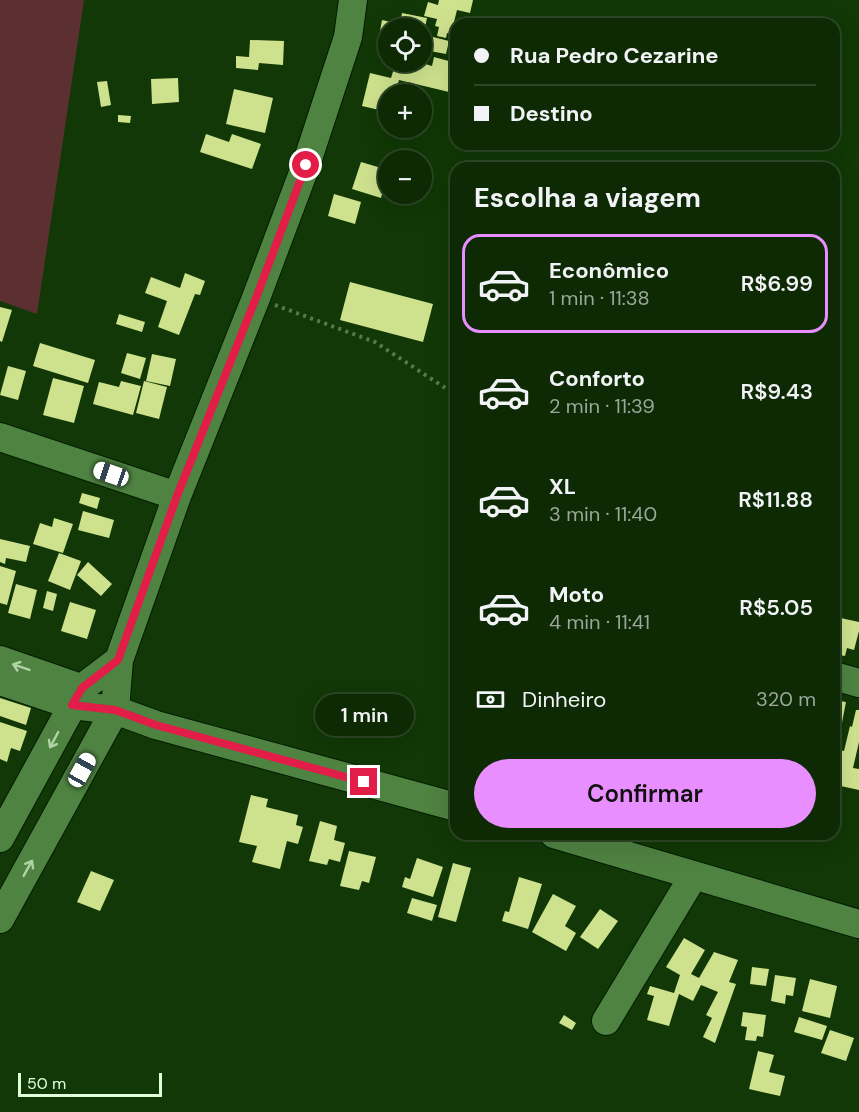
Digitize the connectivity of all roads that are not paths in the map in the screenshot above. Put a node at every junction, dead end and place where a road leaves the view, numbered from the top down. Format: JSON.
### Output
{"nodes":[{"id":1,"x":353,"y":0,"type":"edge"},
{"id":2,"x":0,"y":437,"type":"edge"},
{"id":3,"x":177,"y":496,"type":"junction"},
{"id":4,"x":0,"y":660,"type":"edge"},
{"id":5,"x":118,"y":660,"type":"junction"},
{"id":6,"x":840,"y":678,"type":"edge"},
{"id":7,"x":0,"y":681,"type":"edge"},
{"id":8,"x":859,"y":683,"type":"edge"},
{"id":9,"x":77,"y":697,"type":"junction"},
{"id":10,"x":115,"y":710,"type":"junction"},
{"id":11,"x":450,"y":805,"type":"edge"},
{"id":12,"x":14,"y":813,"type":"junction"},
{"id":13,"x":49,"y":830,"type":"junction"},
{"id":14,"x":0,"y":838,"type":"edge"},
{"id":15,"x":575,"y":840,"type":"edge"},
{"id":16,"x":694,"y":875,"type":"junction"},
{"id":17,"x":0,"y":919,"type":"edge"},
{"id":18,"x":859,"y":924,"type":"edge"},
{"id":19,"x":606,"y":1022,"type":"dead end"}],
"edges":[{"from":1,"to":3,"type":"street"},
{"from":2,"to":3,"type":"street"},
{"from":3,"to":5,"type":"street"},
{"from":9,"to":4,"type":"street","one_way":true},
{"from":5,"to":9,"type":"street"},
{"from":5,"to":10,"type":"street"},
{"from":6,"to":8,"type":"street"},
{"from":7,"to":9,"type":"street"},
{"from":9,"to":10,"type":"street"},
{"from":9,"to":12,"type":"street","one_way":true},
{"from":10,"to":11,"type":"street"},
{"from":10,"to":13,"type":"street"},
{"from":12,"to":13,"type":"street"},
{"from":12,"to":14,"type":"street"},
{"from":17,"to":13,"type":"street","one_way":true},
{"from":15,"to":16,"type":"street"},
{"from":16,"to":18,"type":"street"},
{"from":16,"to":19,"type":"street"}]}
